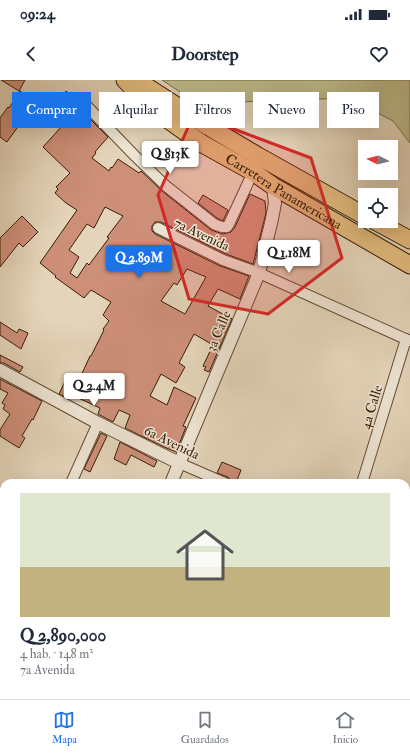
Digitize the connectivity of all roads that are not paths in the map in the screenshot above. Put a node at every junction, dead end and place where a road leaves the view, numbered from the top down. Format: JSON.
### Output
{"nodes":[{"id":1,"x":125,"y":80,"type":"edge"},
{"id":2,"x":138,"y":80,"type":"edge"},
{"id":3,"x":91,"y":110,"type":"edge"},
{"id":4,"x":253,"y":172,"type":"junction"},
{"id":5,"x":273,"y":186,"type":"junction"},
{"id":6,"x":358,"y":212,"type":"edge"},
{"id":7,"x":158,"y":228,"type":"dead end"},
{"id":8,"x":388,"y":228,"type":"edge"},
{"id":9,"x":410,"y":240,"type":"edge"},
{"id":10,"x":410,"y":265,"type":"edge"},
{"id":11,"x":259,"y":273,"type":"junction"},
{"id":12,"x":408,"y":340,"type":"edge"},
{"id":13,"x":0,"y":370,"type":"edge"},
{"id":14,"x":98,"y":423,"type":"junction"},
{"id":15,"x":179,"y":463,"type":"junction"},
{"id":16,"x":73,"y":479,"type":"edge"},
{"id":17,"x":173,"y":479,"type":"edge"},
{"id":18,"x":216,"y":479,"type":"edge"},
{"id":19,"x":363,"y":479,"type":"edge"}],
"edges":[{"from":1,"to":4,"type":"highway","name":"Carretera Panamericana"},
{"from":2,"to":6,"type":"highway","name":"Carretera Panamericana"},
{"from":3,"to":4,"type":"street"},
{"from":4,"to":5,"type":"highway","name":"Carretera Panamericana"},
{"from":5,"to":10,"type":"highway","name":"Carretera Panamericana"},
{"from":5,"to":11,"type":"street","name":"3a Calle"},
{"from":7,"to":11,"type":"street","name":"7a Avenida"},
{"from":8,"to":9,"type":"highway"},
{"from":11,"to":12,"type":"street","name":"7a Avenida"},
{"from":11,"to":15,"type":"street","name":"3a Calle"},
{"from":12,"to":19,"type":"street","name":"4a Calle"},
{"from":13,"to":14,"type":"street","name":"6a Avenida"},
{"from":14,"to":15,"type":"street","name":"6a Avenida"},
{"from":14,"to":16,"type":"street"},
{"from":15,"to":17,"type":"street","name":"3a Calle"},
{"from":15,"to":18,"type":"street","name":"6a Avenida"}]}
